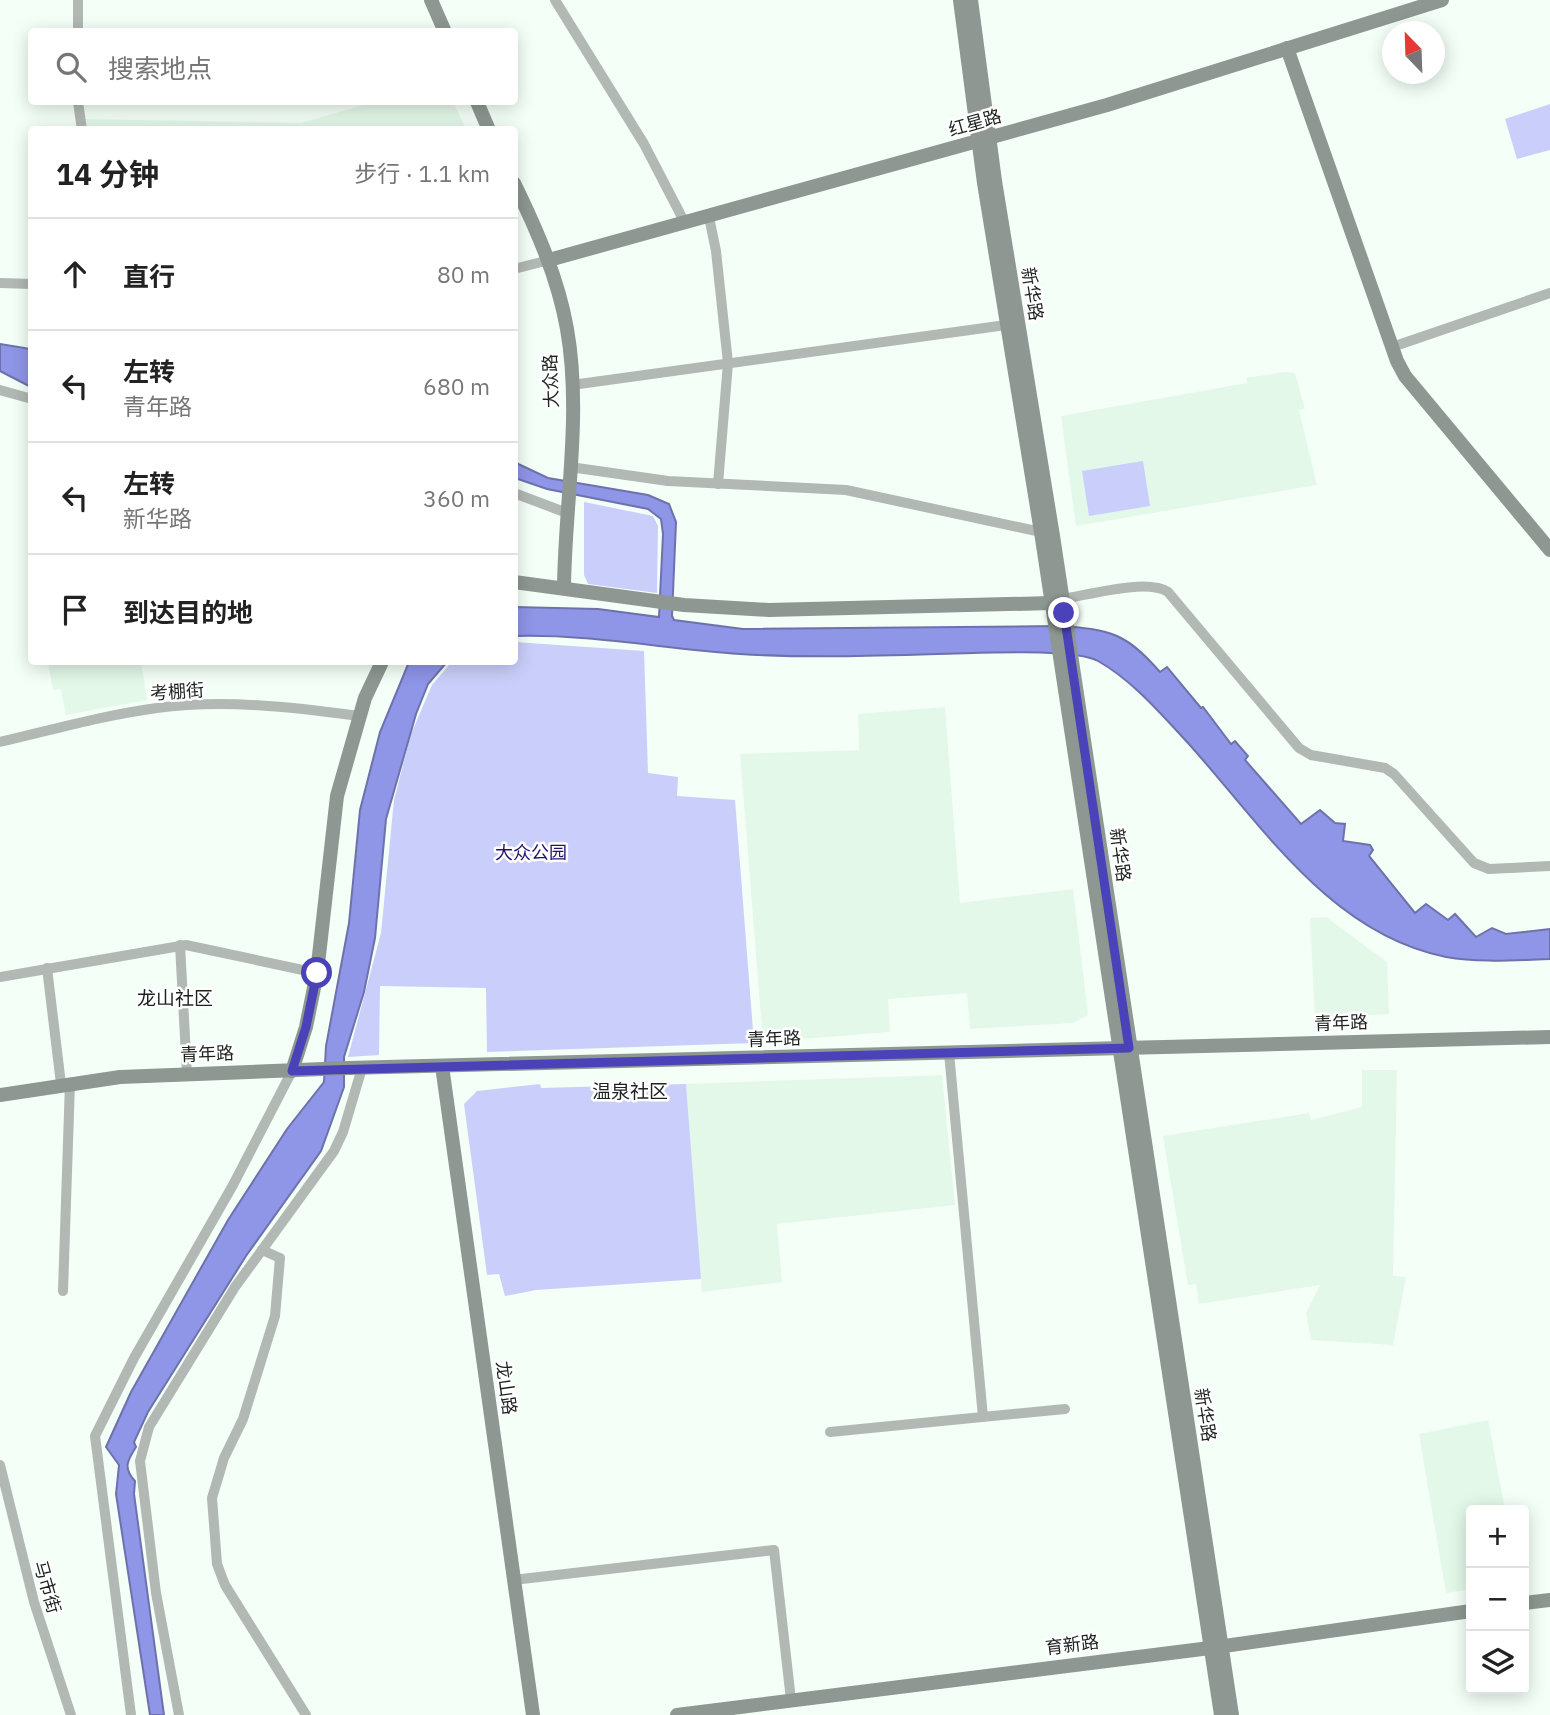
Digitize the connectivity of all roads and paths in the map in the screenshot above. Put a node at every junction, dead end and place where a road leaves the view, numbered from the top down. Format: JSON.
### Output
{"nodes":[{"id":1,"x":78,"y":0,"type":"edge"},
{"id":2,"x":430,"y":0,"type":"edge"},
{"id":3,"x":555,"y":0,"type":"edge"},
{"id":4,"x":960,"y":0,"type":"edge"},
{"id":5,"x":971,"y":0,"type":"edge"},
{"id":6,"x":1442,"y":0,"type":"edge"},
{"id":7,"x":78,"y":28,"type":"edge"},
{"id":8,"x":443,"y":28,"type":"edge"},
{"id":9,"x":1291,"y":47,"type":"junction"},
{"id":10,"x":78,"y":105,"type":"edge"},
{"id":11,"x":478,"y":105,"type":"edge"},
{"id":12,"x":81,"y":126,"type":"edge"},
{"id":13,"x":487,"y":126,"type":"edge"},
{"id":14,"x":984,"y":140,"type":"junction"},
{"id":15,"x":518,"y":192,"type":"edge"},
{"id":16,"x":709,"y":217,"type":"junction"},
{"id":17,"x":685,"y":223,"type":"junction"},
{"id":18,"x":549,"y":260,"type":"junction"},
{"id":19,"x":518,"y":268,"type":"edge"},
{"id":20,"x":0,"y":283,"type":"edge"},
{"id":21,"x":28,"y":284,"type":"edge"},
{"id":22,"x":1550,"y":293,"type":"edge"},
{"id":23,"x":1006,"y":325,"type":"junction"},
{"id":24,"x":1398,"y":345,"type":"junction"},
{"id":25,"x":728,"y":363,"type":"junction"},
{"id":26,"x":572,"y":385,"type":"junction"},
{"id":27,"x":0,"y":390,"type":"edge"},
{"id":28,"x":28,"y":398,"type":"edge"},
{"id":29,"x":570,"y":467,"type":"junction"},
{"id":30,"x":718,"y":484,"type":"junction"},
{"id":31,"x":518,"y":495,"type":"edge"},
{"id":32,"x":567,"y":513,"type":"junction"},
{"id":33,"x":1041,"y":532,"type":"junction"},
{"id":34,"x":1550,"y":539,"type":"edge"},
{"id":35,"x":1550,"y":550,"type":"edge"},
{"id":36,"x":518,"y":582,"type":"edge"},
{"id":37,"x":564,"y":587,"type":"junction"},
{"id":38,"x":1058,"y":607,"type":"junction"},
{"id":39,"x":381,"y":665,"type":"edge"},
{"id":40,"x":359,"y":716,"type":"junction"},
{"id":41,"x":0,"y":742,"type":"edge"},
{"id":42,"x":1550,"y":866,"type":"edge"},
{"id":43,"x":180,"y":945,"type":"junction"},
{"id":44,"x":47,"y":968,"type":"junction"},
{"id":45,"x":317,"y":973,"type":"junction"},
{"id":46,"x":0,"y":977,"type":"edge"},
{"id":47,"x":1550,"y":1037,"type":"edge"},
{"id":48,"x":1123,"y":1049,"type":"junction"},
{"id":49,"x":949,"y":1054,"type":"junction"},
{"id":50,"x":442,"y":1066,"type":"junction"},
{"id":51,"x":362,"y":1068,"type":"junction"},
{"id":52,"x":292,"y":1071,"type":"junction"},
{"id":53,"x":187,"y":1074,"type":"junction"},
{"id":54,"x":66,"y":1084,"type":"junction"},
{"id":55,"x":0,"y":1095,"type":"edge"},
{"id":56,"x":262,"y":1250,"type":"junction"},
{"id":57,"x":63,"y":1291,"type":"dead end"},
{"id":58,"x":1065,"y":1409,"type":"dead end"},
{"id":59,"x":983,"y":1417,"type":"junction"},
{"id":60,"x":830,"y":1432,"type":"dead end"},
{"id":61,"x":0,"y":1465,"type":"edge"},
{"id":62,"x":513,"y":1580,"type":"junction"},
{"id":63,"x":1550,"y":1600,"type":"edge"},
{"id":64,"x":1529,"y":1602,"type":"edge"},
{"id":65,"x":1466,"y":1612,"type":"edge"},
{"id":66,"x":1216,"y":1647,"type":"junction"},
{"id":67,"x":791,"y":1700,"type":"junction"},
{"id":68,"x":71,"y":1715,"type":"edge"},
{"id":69,"x":131,"y":1715,"type":"edge"},
{"id":70,"x":179,"y":1715,"type":"edge"},
{"id":71,"x":306,"y":1715,"type":"edge"},
{"id":72,"x":533,"y":1715,"type":"edge"},
{"id":73,"x":677,"y":1715,"type":"edge"},
{"id":74,"x":1221,"y":1715,"type":"edge"},
{"id":75,"x":1232,"y":1715,"type":"edge"}],
"edges":[{"from":1,"to":7,"type":"street"},
{"from":2,"to":8,"type":"street"},
{"from":3,"to":17,"type":"street"},
{"from":4,"to":14,"type":"street","name":"新华路"},
{"from":5,"to":14,"type":"street","name":"新华路"},
{"from":6,"to":9,"type":"street","name":"红星路"},
{"from":9,"to":14,"type":"street","name":"红星路"},
{"from":9,"to":24,"type":"street"},
{"from":9,"to":35,"type":"street"},
{"from":10,"to":12,"type":"street"},
{"from":11,"to":13,"type":"street"},
{"from":14,"to":16,"type":"street","name":"红星路"},
{"from":14,"to":23,"type":"street","name":"新华路"},
{"from":14,"to":38,"type":"street","name":"新华路"},
{"from":15,"to":18,"type":"street","name":"大众路"},
{"from":16,"to":17,"type":"street","name":"红星路"},
{"from":16,"to":25,"type":"street"},
{"from":17,"to":18,"type":"street","name":"红星路"},
{"from":18,"to":19,"type":"street","name":"红星路"},
{"from":18,"to":26,"type":"street","name":"大众路"},
{"from":20,"to":21,"type":"street"},
{"from":22,"to":24,"type":"street"},
{"from":23,"to":25,"type":"street"},
{"from":23,"to":33,"type":"street","name":"新华路"},
{"from":24,"to":34,"type":"street"},
{"from":25,"to":26,"type":"street"},
{"from":25,"to":30,"type":"street"},
{"from":26,"to":29,"type":"street","name":"大众路"},
{"from":27,"to":28,"type":"street"},
{"from":29,"to":30,"type":"street"},
{"from":29,"to":32,"type":"street","name":"大众路"},
{"from":30,"to":33,"type":"street"},
{"from":31,"to":32,"type":"street"},
{"from":32,"to":37,"type":"street","name":"大众路"},
{"from":33,"to":38,"type":"street","name":"新华路"},
{"from":36,"to":37,"type":"street"},
{"from":37,"to":38,"type":"street"},
{"from":38,"to":42,"type":"street"},
{"from":38,"to":48,"type":"street","name":"新华路"},
{"from":39,"to":40,"type":"street"},
{"from":40,"to":41,"type":"street","name":"考棚街"},
{"from":40,"to":45,"type":"street"},
{"from":43,"to":44,"type":"street"},
{"from":43,"to":45,"type":"street"},
{"from":43,"to":53,"type":"street"},
{"from":44,"to":46,"type":"street"},
{"from":44,"to":54,"type":"street"},
{"from":45,"to":52,"type":"street"},
{"from":47,"to":48,"type":"street","name":"青年路"},
{"from":48,"to":49,"type":"street","name":"青年路"},
{"from":48,"to":66,"type":"street","name":"新华路"},
{"from":49,"to":50,"type":"street","name":"青年路"},
{"from":49,"to":59,"type":"street"},
{"from":50,"to":51,"type":"street","name":"青年路"},
{"from":50,"to":62,"type":"street","name":"龙山路"},
{"from":51,"to":52,"type":"street","name":"青年路"},
{"from":51,"to":56,"type":"street"},
{"from":52,"to":53,"type":"street","name":"青年路"},
{"from":52,"to":69,"type":"street"},
{"from":53,"to":54,"type":"street","name":"青年路"},
{"from":54,"to":55,"type":"street","name":"青年路"},
{"from":54,"to":57,"type":"street"},
{"from":56,"to":70,"type":"street"},
{"from":56,"to":71,"type":"street"},
{"from":58,"to":59,"type":"street"},
{"from":59,"to":60,"type":"street"},
{"from":61,"to":68,"type":"street","name":"马市街"},
{"from":62,"to":67,"type":"street"},
{"from":62,"to":72,"type":"street","name":"龙山路"},
{"from":63,"to":64,"type":"street"},
{"from":65,"to":66,"type":"street","name":"育新路"},
{"from":66,"to":67,"type":"street","name":"育新路"},
{"from":66,"to":74,"type":"street","name":"新华路"},
{"from":66,"to":75,"type":"street","name":"新华路"},
{"from":67,"to":73,"type":"street","name":"育新路"}]}
